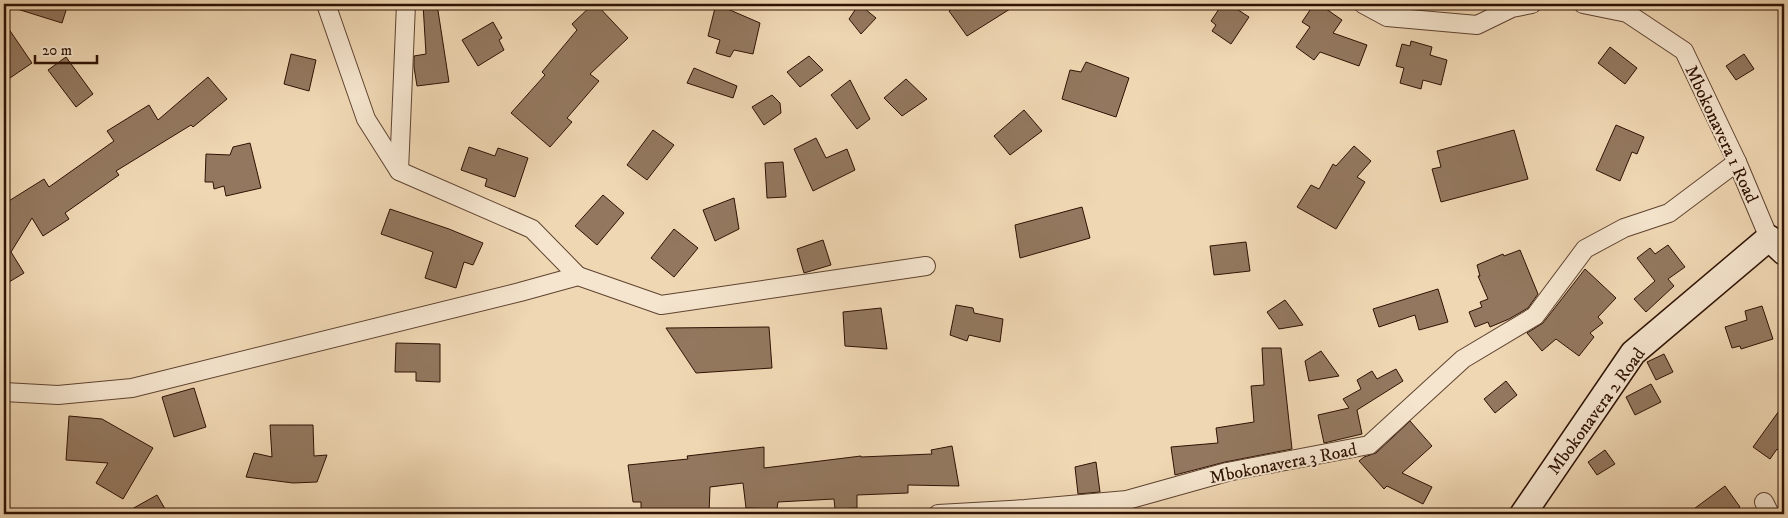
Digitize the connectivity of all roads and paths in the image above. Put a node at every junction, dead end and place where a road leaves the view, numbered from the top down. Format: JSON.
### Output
{"nodes":[{"id":1,"x":326,"y":4,"type":"edge"},
{"id":2,"x":406,"y":4,"type":"edge"},
{"id":3,"x":1363,"y":4,"type":"edge"},
{"id":4,"x":1532,"y":4,"type":"edge"},
{"id":5,"x":1583,"y":4,"type":"edge"},
{"id":6,"x":1737,"y":162,"type":"junction"},
{"id":7,"x":399,"y":171,"type":"junction"},
{"id":8,"x":1777,"y":245,"type":"edge"},
{"id":9,"x":926,"y":266,"type":"dead end"},
{"id":10,"x":578,"y":276,"type":"junction"},
{"id":11,"x":4,"y":392,"type":"edge"},
{"id":12,"x":938,"y":514,"type":"edge"},
{"id":13,"x":1523,"y":514,"type":"edge"}],
"edges":[{"from":1,"to":7,"type":"street"},
{"from":2,"to":7,"type":"street"},
{"from":3,"to":4,"type":"street"},
{"from":5,"to":6,"type":"street","name":"Mbokonavera 1 Road"},
{"from":6,"to":8,"type":"street","name":"Mbokonavera 1 Road"},
{"from":6,"to":12,"type":"street","name":"Mbokonavera 3 Road"},
{"from":7,"to":10,"type":"street"},
{"from":8,"to":13,"type":"street","name":"Mbokonavera 2 Road"},
{"from":9,"to":10,"type":"street"},
{"from":10,"to":11,"type":"street"}]}
